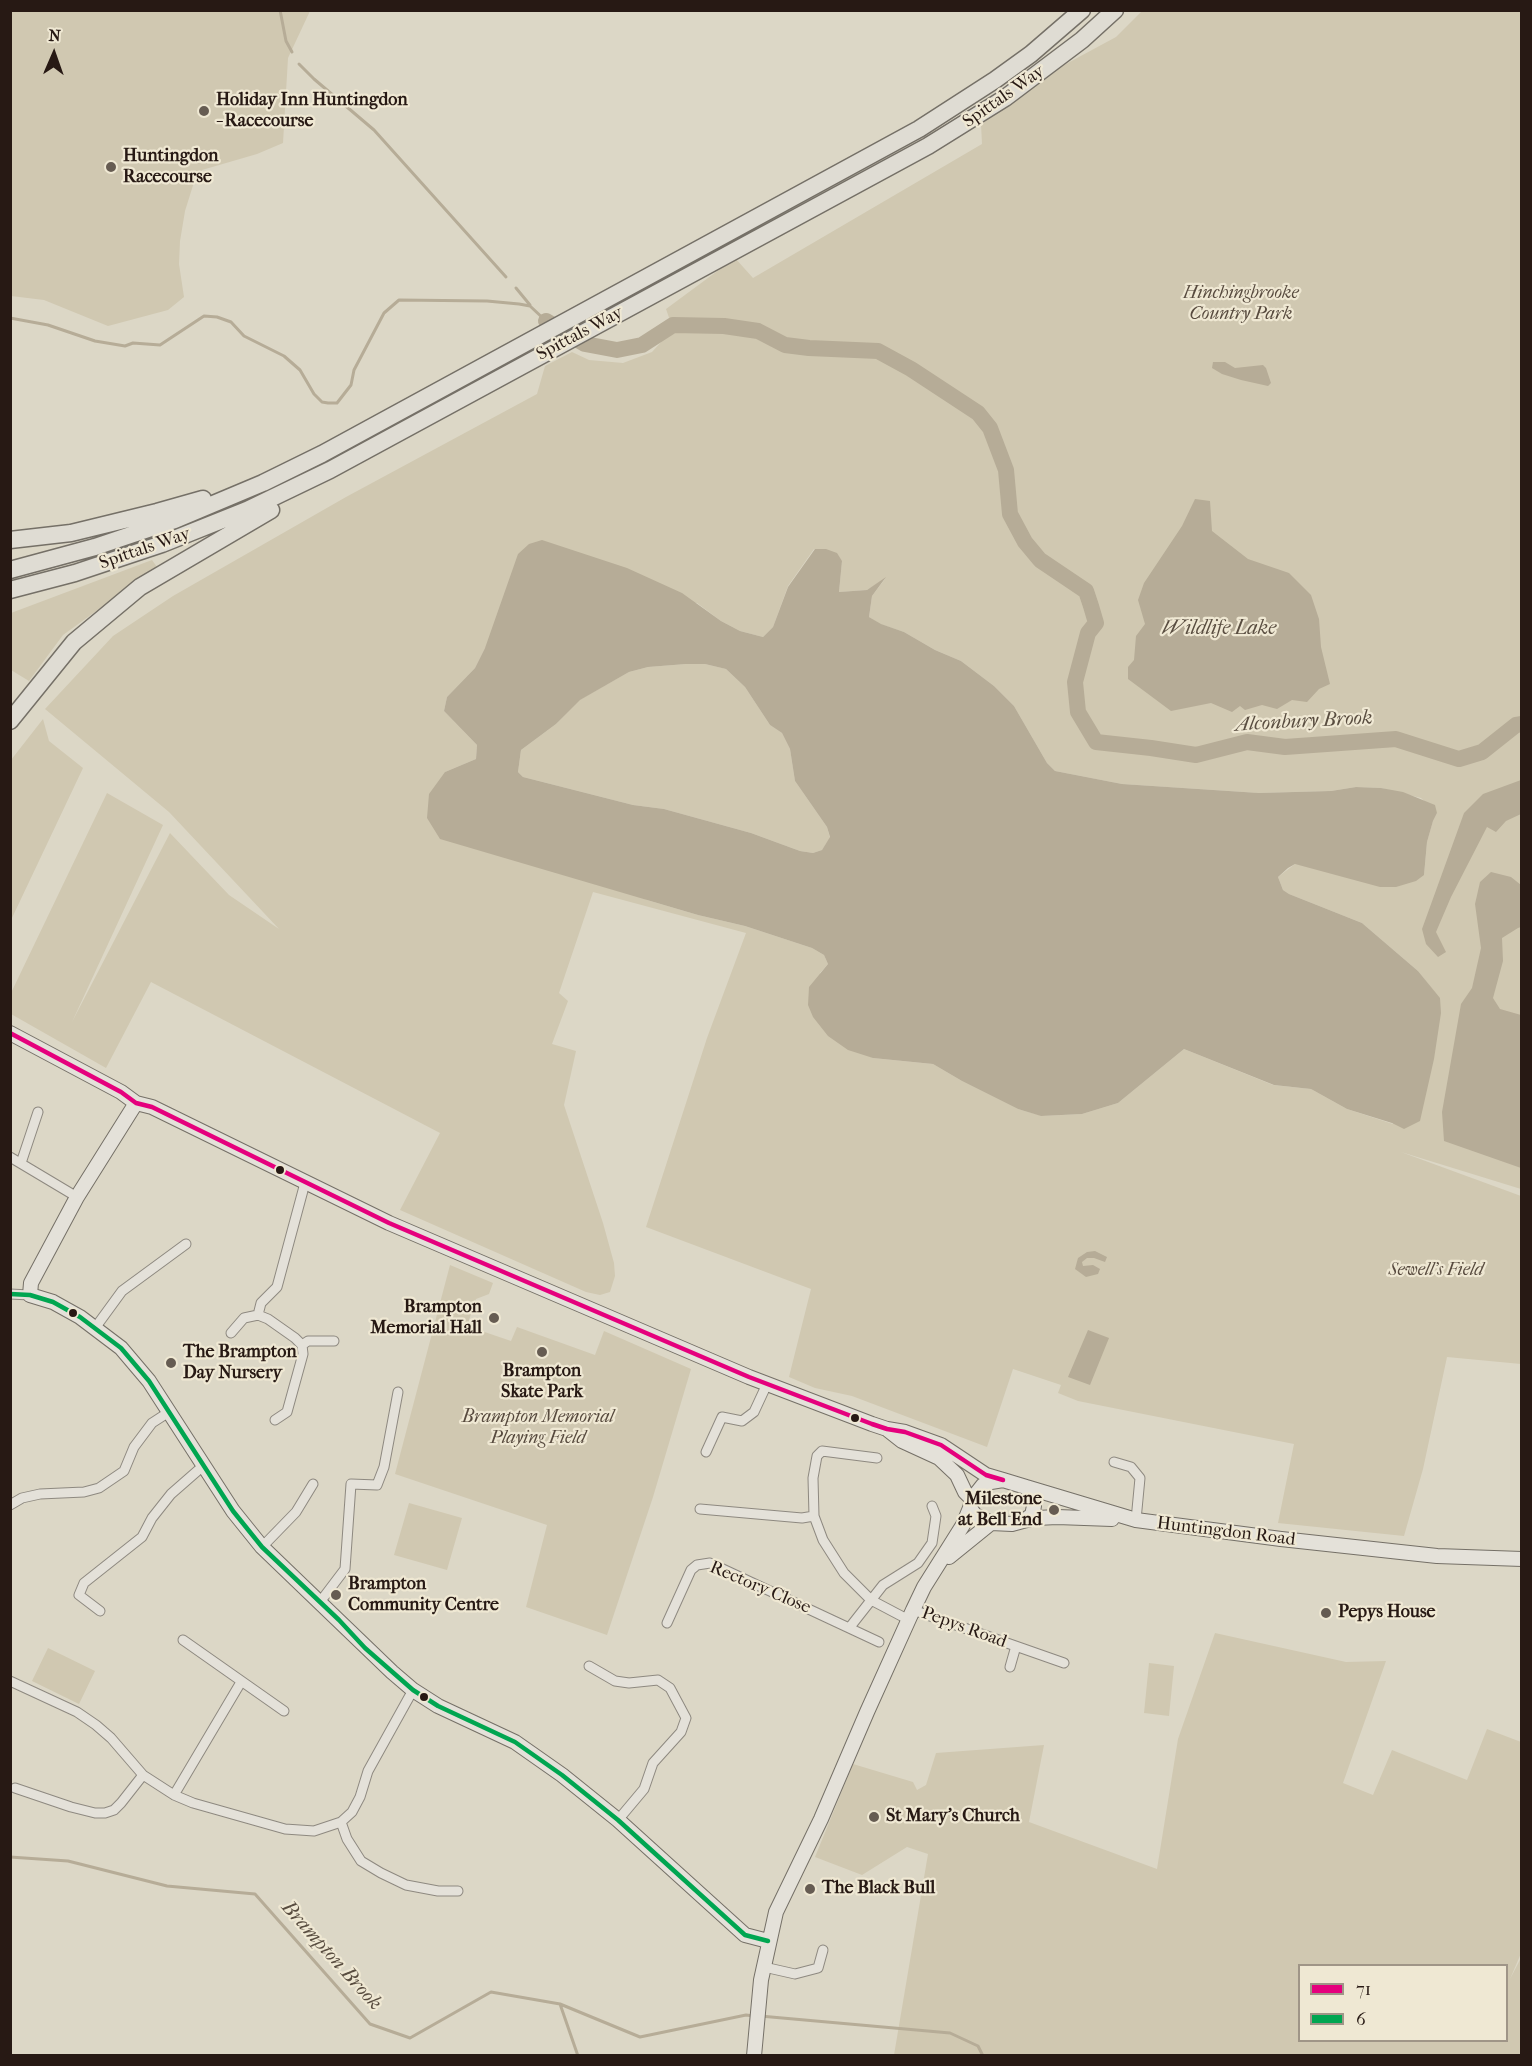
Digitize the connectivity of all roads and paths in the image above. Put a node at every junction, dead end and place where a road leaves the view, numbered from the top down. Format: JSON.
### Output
{"nodes":[{"id":1,"x":1082,"y":10,"type":"edge"},
{"id":2,"x":1115,"y":10,"type":"edge"},
{"id":3,"x":370,"y":448,"type":"junction"},
{"id":4,"x":322,"y":454,"type":"junction"},
{"id":5,"x":10,"y":540,"type":"edge"},
{"id":6,"x":10,"y":570,"type":"edge"},
{"id":7,"x":10,"y":590,"type":"edge"},
{"id":8,"x":10,"y":721,"type":"edge"},
{"id":9,"x":10,"y":1033,"type":"edge"},
{"id":10,"x":136,"y":1103,"type":"junction"},
{"id":11,"x":38,"y":1112,"type":"dead end"},
{"id":12,"x":10,"y":1156,"type":"edge"},
{"id":13,"x":21,"y":1162,"type":"junction"},
{"id":14,"x":305,"y":1183,"type":"junction"},
{"id":15,"x":77,"y":1197,"type":"junction"},
{"id":16,"x":186,"y":1244,"type":"dead end"},
{"id":17,"x":10,"y":1294,"type":"edge"},
{"id":18,"x":30,"y":1295,"type":"junction"},
{"id":19,"x":258,"y":1315,"type":"junction"},
{"id":20,"x":95,"y":1328,"type":"junction"},
{"id":21,"x":231,"y":1333,"type":"dead end"},
{"id":22,"x":334,"y":1341,"type":"dead end"},
{"id":23,"x":302,"y":1345,"type":"junction"},
{"id":24,"x":767,"y":1384,"type":"junction"},
{"id":25,"x":398,"y":1392,"type":"dead end"},
{"id":26,"x":169,"y":1412,"type":"junction"},
{"id":27,"x":275,"y":1420,"type":"dead end"},
{"id":28,"x":887,"y":1429,"type":"junction"},
{"id":29,"x":706,"y":1452,"type":"dead end"},
{"id":30,"x":877,"y":1458,"type":"dead end"},
{"id":31,"x":1114,"y":1462,"type":"dead end"},
{"id":32,"x":203,"y":1466,"type":"junction"},
{"id":33,"x":1003,"y":1480,"type":"junction"},
{"id":34,"x":313,"y":1484,"type":"dead end"},
{"id":35,"x":1026,"y":1488,"type":"junction"},
{"id":36,"x":971,"y":1503,"type":"junction"},
{"id":37,"x":10,"y":1505,"type":"edge"},
{"id":38,"x":932,"y":1506,"type":"dead end"},
{"id":39,"x":700,"y":1509,"type":"dead end"},
{"id":40,"x":813,"y":1515,"type":"junction"},
{"id":41,"x":1134,"y":1520,"type":"junction"},
{"id":42,"x":1023,"y":1521,"type":"junction"},
{"id":43,"x":991,"y":1523,"type":"junction"},
{"id":44,"x":262,"y":1547,"type":"junction"},
{"id":45,"x":1521,"y":1558,"type":"edge"},
{"id":46,"x":938,"y":1566,"type":"junction"},
{"id":47,"x":871,"y":1600,"type":"junction"},
{"id":48,"x":320,"y":1602,"type":"junction"},
{"id":49,"x":100,"y":1611,"type":"dead end"},
{"id":50,"x":911,"y":1615,"type":"junction"},
{"id":51,"x":667,"y":1623,"type":"dead end"},
{"id":52,"x":850,"y":1627,"type":"junction"},
{"id":53,"x":183,"y":1640,"type":"dead end"},
{"id":54,"x":879,"y":1642,"type":"dead end"},
{"id":55,"x":1016,"y":1646,"type":"junction"},
{"id":56,"x":1064,"y":1663,"type":"dead end"},
{"id":57,"x":589,"y":1666,"type":"dead end"},
{"id":58,"x":1010,"y":1666,"type":"dead end"},
{"id":59,"x":10,"y":1681,"type":"edge"},
{"id":60,"x":241,"y":1682,"type":"junction"},
{"id":61,"x":413,"y":1690,"type":"junction"},
{"id":62,"x":284,"y":1711,"type":"dead end"},
{"id":63,"x":143,"y":1775,"type":"junction"},
{"id":64,"x":15,"y":1788,"type":"dead end"},
{"id":65,"x":174,"y":1795,"type":"junction"},
{"id":66,"x":618,"y":1820,"type":"junction"},
{"id":67,"x":340,"y":1822,"type":"junction"},
{"id":68,"x":458,"y":1891,"type":"dead end"},
{"id":69,"x":768,"y":1941,"type":"junction"},
{"id":70,"x":823,"y":1950,"type":"dead end"},
{"id":71,"x":764,"y":1967,"type":"junction"},
{"id":72,"x":754,"y":2055,"type":"edge"}],
"edges":[{"from":1,"to":4,"type":"highway","name":"Spittals Way"},
{"from":2,"to":3,"type":"highway","name":"Spittals Way"},
{"from":3,"to":7,"type":"highway","name":"Spittals Way"},
{"from":3,"to":8,"type":"highway"},
{"from":4,"to":5,"type":"highway"},
{"from":4,"to":6,"type":"highway","name":"Spittals Way"},
{"from":9,"to":10,"type":"main road"},
{"from":10,"to":14,"type":"main road"},
{"from":10,"to":15,"type":"main road"},
{"from":11,"to":13,"type":"street"},
{"from":12,"to":13,"type":"street"},
{"from":13,"to":15,"type":"street"},
{"from":14,"to":19,"type":"street"},
{"from":14,"to":24,"type":"main road"},
{"from":15,"to":18,"type":"main road"},
{"from":16,"to":20,"type":"street"},
{"from":17,"to":18,"type":"street"},
{"from":18,"to":20,"type":"main road"},
{"from":19,"to":21,"type":"street"},
{"from":19,"to":23,"type":"street"},
{"from":20,"to":26,"type":"main road"},
{"from":22,"to":23,"type":"street"},
{"from":23,"to":27,"type":"street"},
{"from":24,"to":28,"type":"main road"},
{"from":24,"to":29,"type":"street"},
{"from":25,"to":48,"type":"street"},
{"from":26,"to":32,"type":"main road"},
{"from":26,"to":37,"type":"street"},
{"from":28,"to":33,"type":"main road"},
{"from":28,"to":36,"type":"main road"},
{"from":30,"to":40,"type":"street"},
{"from":31,"to":41,"type":"street"},
{"from":32,"to":44,"type":"main road"},
{"from":32,"to":49,"type":"street"},
{"from":33,"to":35,"type":"main road"},
{"from":33,"to":36,"type":"main road"},
{"from":34,"to":44,"type":"street"},
{"from":35,"to":41,"type":"main road"},
{"from":35,"to":42,"type":"main road"},
{"from":36,"to":43,"type":"main road"},
{"from":36,"to":46,"type":"main road"},
{"from":38,"to":47,"type":"street"},
{"from":39,"to":40,"type":"street"},
{"from":40,"to":47,"type":"street","name":"Pepys Road"},
{"from":41,"to":42,"type":"main road"},
{"from":41,"to":45,"type":"main road","name":"Huntingdon Road"},
{"from":42,"to":43,"type":"main road"},
{"from":43,"to":46,"type":"main road"},
{"from":44,"to":48,"type":"main road"},
{"from":46,"to":50,"type":"main road"},
{"from":47,"to":50,"type":"street","name":"Pepys Road"},
{"from":47,"to":52,"type":"street"},
{"from":48,"to":61,"type":"main road"},
{"from":50,"to":55,"type":"street","name":"Pepys Road"},
{"from":50,"to":69,"type":"main road"},
{"from":51,"to":52,"type":"street","name":"Rectory Close"},
{"from":52,"to":54,"type":"street","name":"Rectory Close"},
{"from":53,"to":60,"type":"street"},
{"from":55,"to":56,"type":"street","name":"Pepys Road"},
{"from":55,"to":58,"type":"street","name":"Pepys Road"},
{"from":57,"to":66,"type":"street"},
{"from":59,"to":63,"type":"street"},
{"from":60,"to":62,"type":"street"},
{"from":60,"to":65,"type":"street"},
{"from":61,"to":66,"type":"main road"},
{"from":61,"to":67,"type":"street"},
{"from":63,"to":64,"type":"street"},
{"from":63,"to":65,"type":"street"},
{"from":65,"to":67,"type":"street"},
{"from":66,"to":69,"type":"main road"},
{"from":67,"to":68,"type":"street"},
{"from":69,"to":71,"type":"main road"},
{"from":70,"to":71,"type":"street"},
{"from":71,"to":72,"type":"main road"}]}
